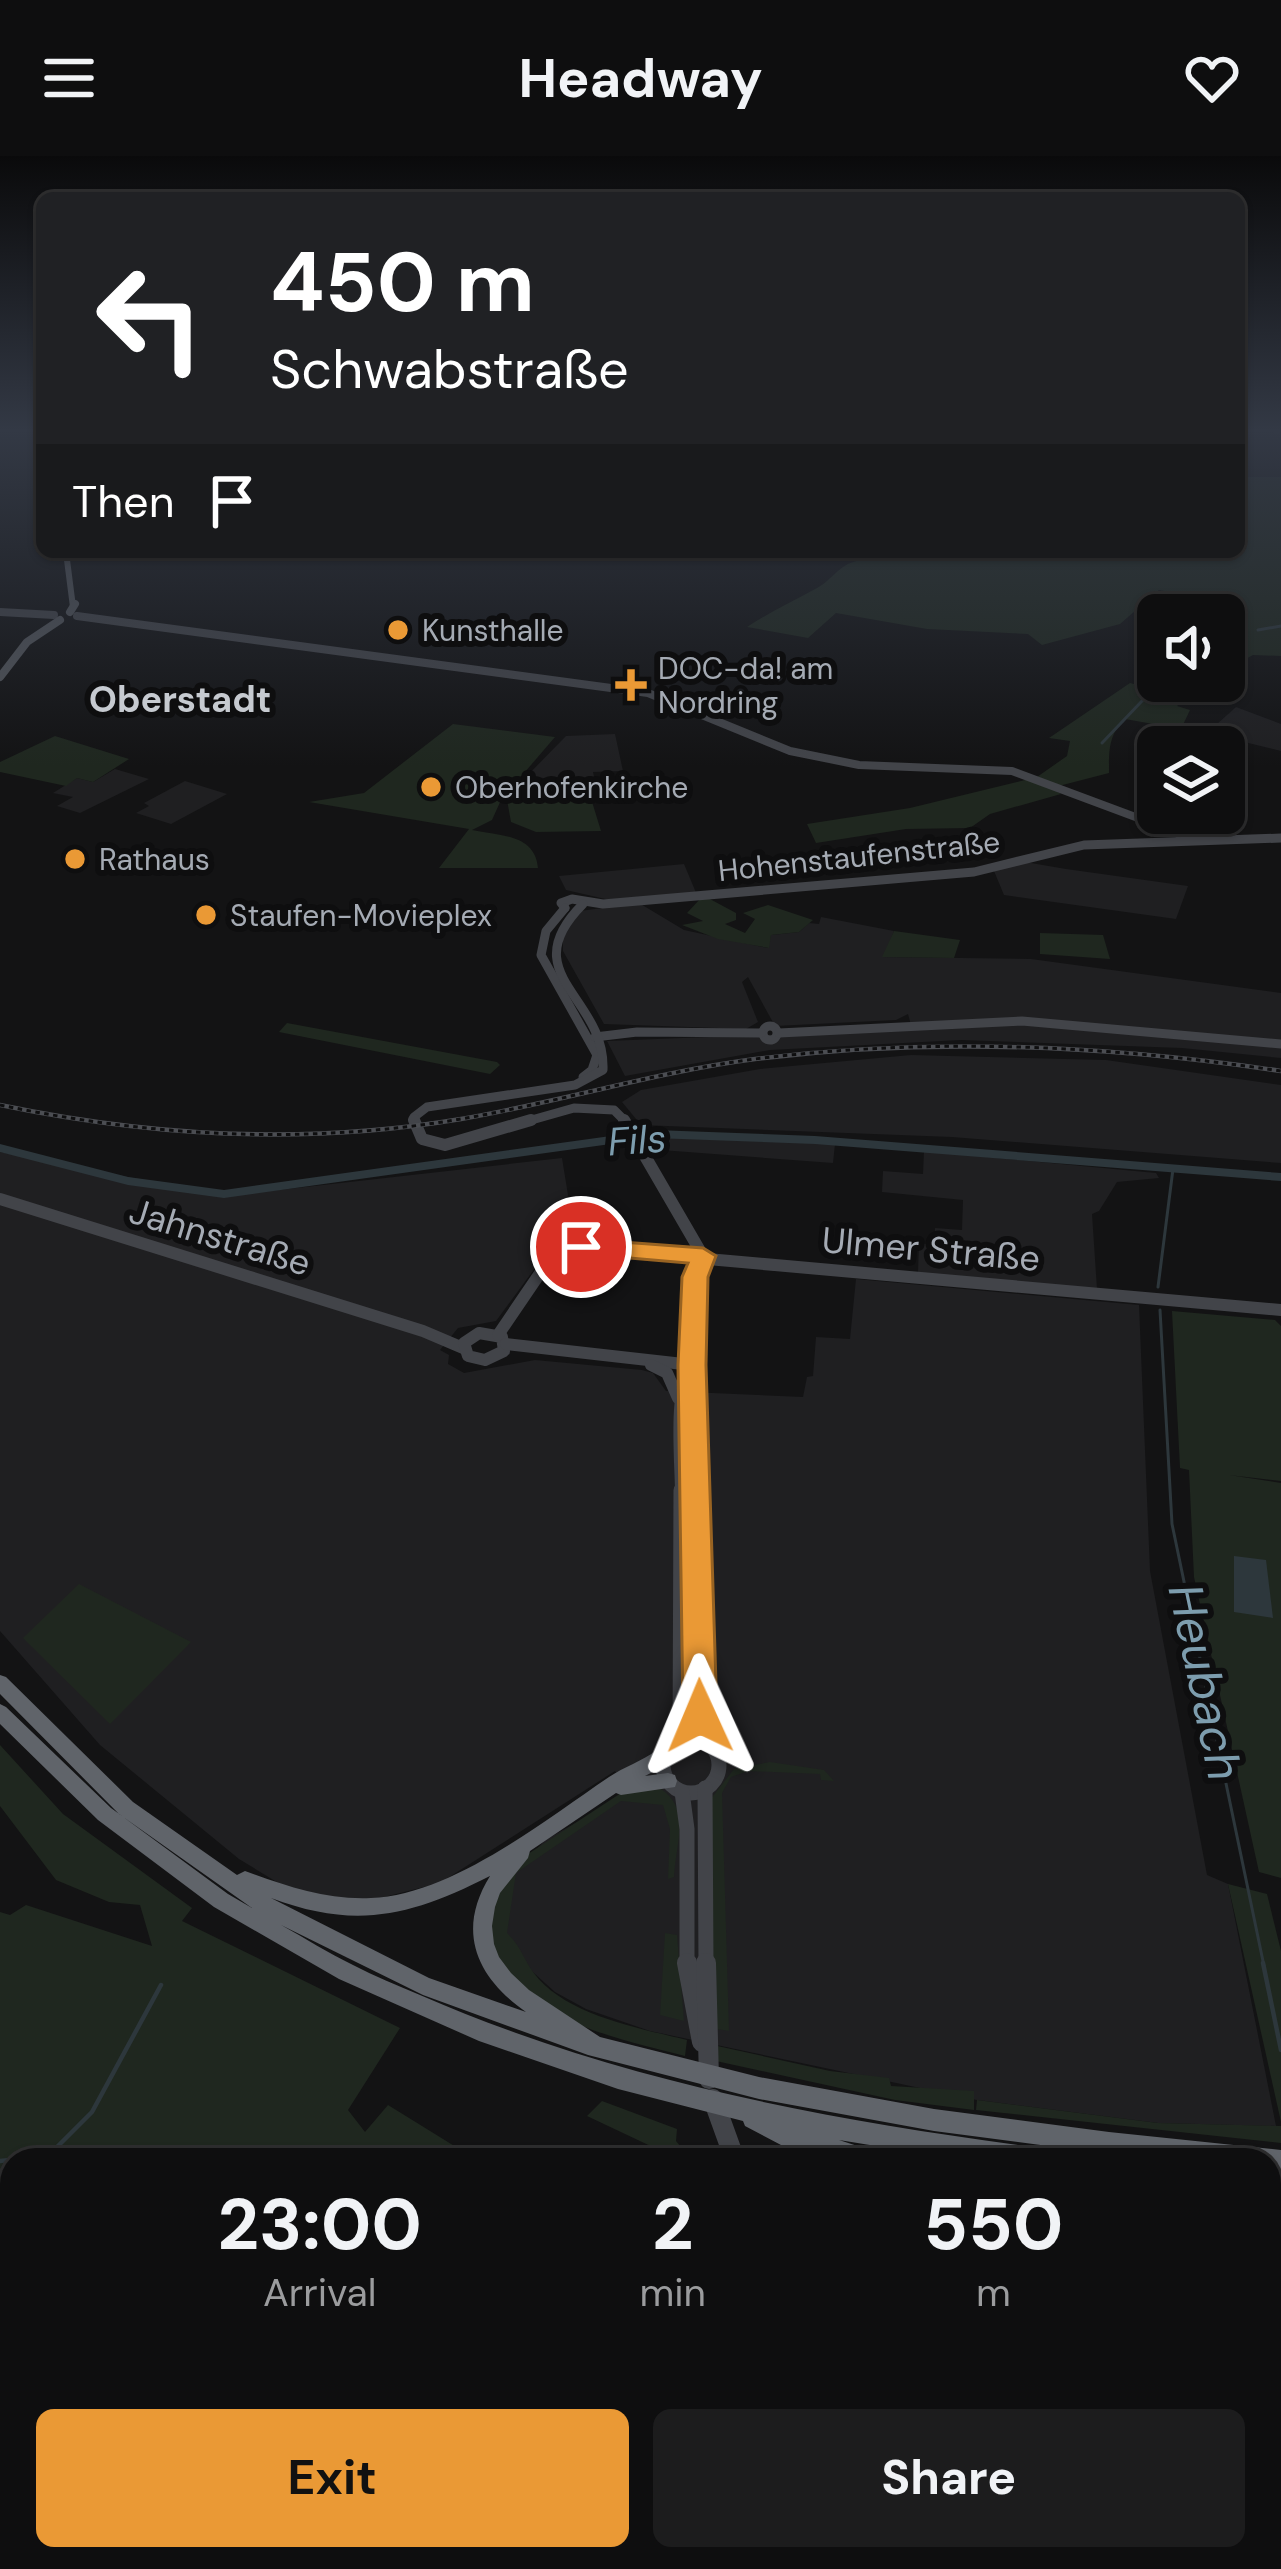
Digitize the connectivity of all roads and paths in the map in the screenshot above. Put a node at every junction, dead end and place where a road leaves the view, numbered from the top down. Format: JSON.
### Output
{"nodes":[{"id":1,"x":67,"y":558,"type":"edge"},
{"id":2,"x":0,"y":612,"type":"edge"},
{"id":3,"x":74,"y":614,"type":"junction"},
{"id":4,"x":57,"y":617,"type":"junction"},
{"id":5,"x":0,"y":677,"type":"edge"},
{"id":6,"x":1281,"y":838,"type":"edge"},
{"id":7,"x":1188,"y":840,"type":"junction"},
{"id":8,"x":592,"y":1037,"type":"junction"},
{"id":9,"x":1281,"y":1044,"type":"edge"},
{"id":10,"x":0,"y":1199,"type":"edge"},
{"id":11,"x":703,"y":1256,"type":"junction"},
{"id":12,"x":1281,"y":1310,"type":"edge"},
{"id":13,"x":502,"y":1339,"type":"junction"},
{"id":14,"x":466,"y":1343,"type":"junction"},
{"id":15,"x":564,"y":1354,"type":"junction"},
{"id":16,"x":497,"y":1357,"type":"junction"},
{"id":17,"x":632,"y":1360,"type":"junction"},
{"id":18,"x":692,"y":1365,"type":"junction"},
{"id":19,"x":681,"y":1406,"type":"junction"},
{"id":20,"x":679,"y":1595,"type":"junction"},
{"id":21,"x":697,"y":1609,"type":"junction"},
{"id":22,"x":0,"y":1682,"type":"edge"},
{"id":23,"x":0,"y":1712,"type":"edge"},
{"id":24,"x":706,"y":1740,"type":"junction"},
{"id":25,"x":680,"y":1741,"type":"junction"},
{"id":26,"x":664,"y":1756,"type":"junction"},
{"id":27,"x":675,"y":1786,"type":"junction"},
{"id":28,"x":705,"y":1788,"type":"junction"},
{"id":29,"x":612,"y":1790,"type":"junction"},
{"id":30,"x":536,"y":1838,"type":"junction"},
{"id":31,"x":219,"y":1874,"type":"junction"},
{"id":32,"x":599,"y":2050,"type":"junction"},
{"id":33,"x":699,"y":2064,"type":"junction"},
{"id":34,"x":743,"y":2112,"type":"junction"},
{"id":35,"x":728,"y":2148,"type":"edge"},
{"id":36,"x":828,"y":2148,"type":"edge"},
{"id":37,"x":957,"y":2148,"type":"edge"},
{"id":38,"x":1167,"y":2148,"type":"edge"}],
"edges":[{"from":1,"to":3,"type":"main road"},
{"from":2,"to":4,"type":"main road"},
{"from":3,"to":4,"type":"main road"},
{"from":3,"to":7,"type":"main road"},
{"from":4,"to":5,"type":"main road"},
{"from":6,"to":7,"type":"main road","name":"Hohenstaufenstraße"},
{"from":7,"to":8,"type":"main road","name":"Hohenstaufenstraße"},
{"from":8,"to":9,"type":"main road"},
{"from":8,"to":11,"type":"main road"},
{"from":10,"to":14,"type":"main road","name":"Jahnstraße"},
{"from":11,"to":12,"type":"main road","name":"Ulmer Straße"},
{"from":11,"to":13,"type":"main road","name":"Ulmer Straße"},
{"from":11,"to":18,"type":"main road"},
{"from":13,"to":14,"type":"main road"},
{"from":13,"to":15,"type":"main road"},
{"from":13,"to":16,"type":"main road"},
{"from":14,"to":16,"type":"main road","name":"Jahnstraße"},
{"from":15,"to":16,"type":"main road"},
{"from":15,"to":17,"type":"main road"},
{"from":17,"to":18,"type":"main road"},
{"from":17,"to":19,"type":"main road"},
{"from":18,"to":19,"type":"main road"},
{"from":18,"to":21,"type":"main road"},
{"from":19,"to":20,"type":"main road"},
{"from":20,"to":21,"type":"main road"},
{"from":20,"to":25,"type":"main road"},
{"from":21,"to":24,"type":"main road"},
{"from":22,"to":31,"type":"highway"},
{"from":23,"to":34,"type":"highway"},
{"from":24,"to":25,"type":"main road"},
{"from":24,"to":28,"type":"main road"},
{"from":25,"to":26,"type":"main road"},
{"from":26,"to":27,"type":"main road"},
{"from":26,"to":29,"type":"highway"},
{"from":27,"to":28,"type":"main road"},
{"from":27,"to":29,"type":"highway"},
{"from":27,"to":33,"type":"main road"},
{"from":28,"to":33,"type":"main road"},
{"from":29,"to":30,"type":"highway"},
{"from":30,"to":31,"type":"highway"},
{"from":30,"to":32,"type":"highway"},
{"from":31,"to":32,"type":"highway"},
{"from":32,"to":33,"type":"highway"},
{"from":33,"to":35,"type":"main road"},
{"from":33,"to":38,"type":"highway"},
{"from":34,"to":36,"type":"highway"},
{"from":34,"to":37,"type":"highway"}]}
